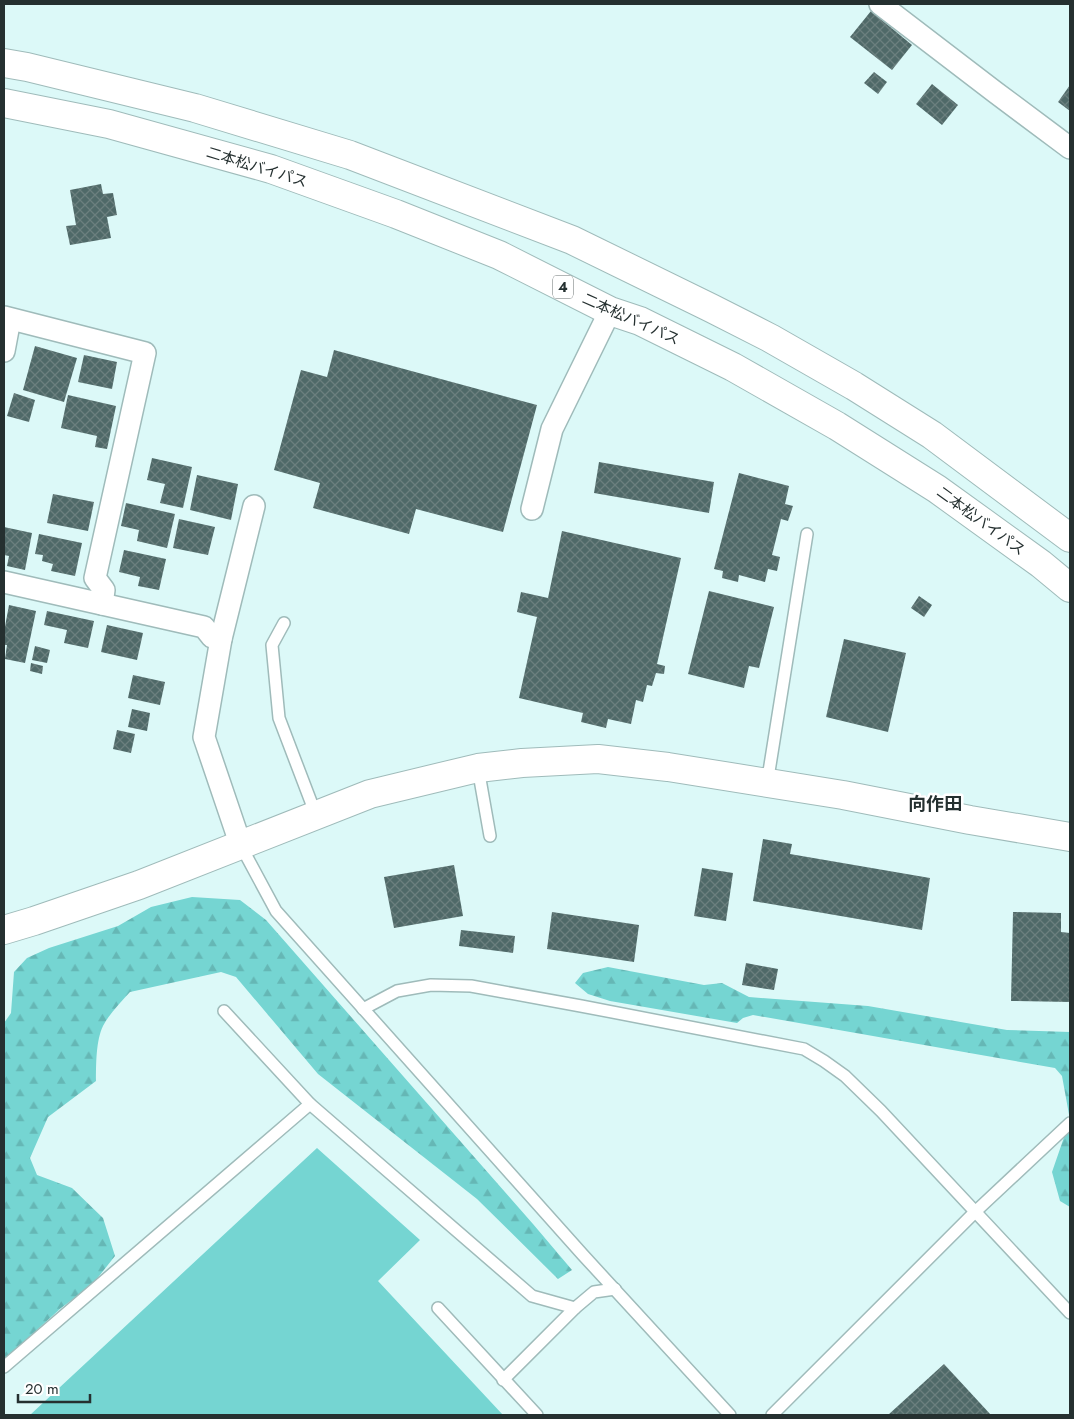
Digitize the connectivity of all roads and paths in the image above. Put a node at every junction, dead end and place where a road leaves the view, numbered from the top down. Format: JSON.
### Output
{"nodes":[{"id":1,"x":880,"y":4,"type":"edge"},
{"id":2,"x":4,"y":62,"type":"edge"},
{"id":3,"x":4,"y":104,"type":"edge"},
{"id":4,"x":1070,"y":148,"type":"edge"},
{"id":5,"x":610,"y":311,"type":"junction"},
{"id":6,"x":7,"y":318,"type":"edge"},
{"id":7,"x":4,"y":351,"type":"edge"},
{"id":8,"x":254,"y":506,"type":"dead end"},
{"id":9,"x":532,"y":509,"type":"dead end"},
{"id":10,"x":807,"y":534,"type":"dead end"},
{"id":11,"x":1070,"y":538,"type":"edge"},
{"id":12,"x":4,"y":582,"type":"edge"},
{"id":13,"x":1070,"y":588,"type":"edge"},
{"id":14,"x":102,"y":604,"type":"junction"},
{"id":15,"x":284,"y":623,"type":"dead end"},
{"id":16,"x":221,"y":639,"type":"junction"},
{"id":17,"x":478,"y":768,"type":"junction"},
{"id":18,"x":767,"y":784,"type":"junction"},
{"id":19,"x":316,"y":816,"type":"junction"},
{"id":20,"x":490,"y":836,"type":"dead end"},
{"id":21,"x":1070,"y":837,"type":"edge"},
{"id":22,"x":241,"y":846,"type":"junction"},
{"id":23,"x":4,"y":930,"type":"edge"},
{"id":24,"x":363,"y":1009,"type":"junction"},
{"id":25,"x":224,"y":1011,"type":"dead end"},
{"id":26,"x":310,"y":1104,"type":"junction"},
{"id":27,"x":1070,"y":1123,"type":"edge"},
{"id":28,"x":974,"y":1212,"type":"junction"},
{"id":29,"x":615,"y":1289,"type":"junction"},
{"id":30,"x":438,"y":1308,"type":"dead end"},
{"id":31,"x":575,"y":1308,"type":"junction"},
{"id":32,"x":1070,"y":1313,"type":"edge"},
{"id":33,"x":4,"y":1367,"type":"edge"},
{"id":34,"x":503,"y":1380,"type":"junction"},
{"id":35,"x":537,"y":1415,"type":"edge"},
{"id":36,"x":730,"y":1415,"type":"edge"},
{"id":37,"x":772,"y":1415,"type":"edge"}],
"edges":[{"from":1,"to":4,"type":"street"},
{"from":2,"to":11,"type":"main road"},
{"from":3,"to":5,"type":"main road","name":"二本松バイパス","number":"4"},
{"from":5,"to":9,"type":"street"},
{"from":5,"to":13,"type":"main road","name":"二本松バイパス","number":"4"},
{"from":6,"to":7,"type":"street"},
{"from":6,"to":14,"type":"street"},
{"from":8,"to":16,"type":"street"},
{"from":10,"to":18,"type":"lane"},
{"from":12,"to":14,"type":"street"},
{"from":14,"to":16,"type":"street"},
{"from":15,"to":19,"type":"lane"},
{"from":16,"to":22,"type":"street"},
{"from":17,"to":18,"type":"main road"},
{"from":17,"to":19,"type":"main road"},
{"from":17,"to":20,"type":"lane"},
{"from":18,"to":21,"type":"main road"},
{"from":19,"to":22,"type":"main road"},
{"from":22,"to":23,"type":"main road"},
{"from":22,"to":24,"type":"lane"},
{"from":24,"to":28,"type":"lane"},
{"from":24,"to":29,"type":"lane"},
{"from":25,"to":26,"type":"lane"},
{"from":26,"to":31,"type":"lane"},
{"from":26,"to":33,"type":"lane"},
{"from":27,"to":28,"type":"lane"},
{"from":28,"to":32,"type":"lane"},
{"from":28,"to":37,"type":"lane"},
{"from":29,"to":31,"type":"lane"},
{"from":29,"to":36,"type":"lane"},
{"from":30,"to":34,"type":"lane"},
{"from":31,"to":34,"type":"lane"},
{"from":34,"to":35,"type":"lane"}]}
